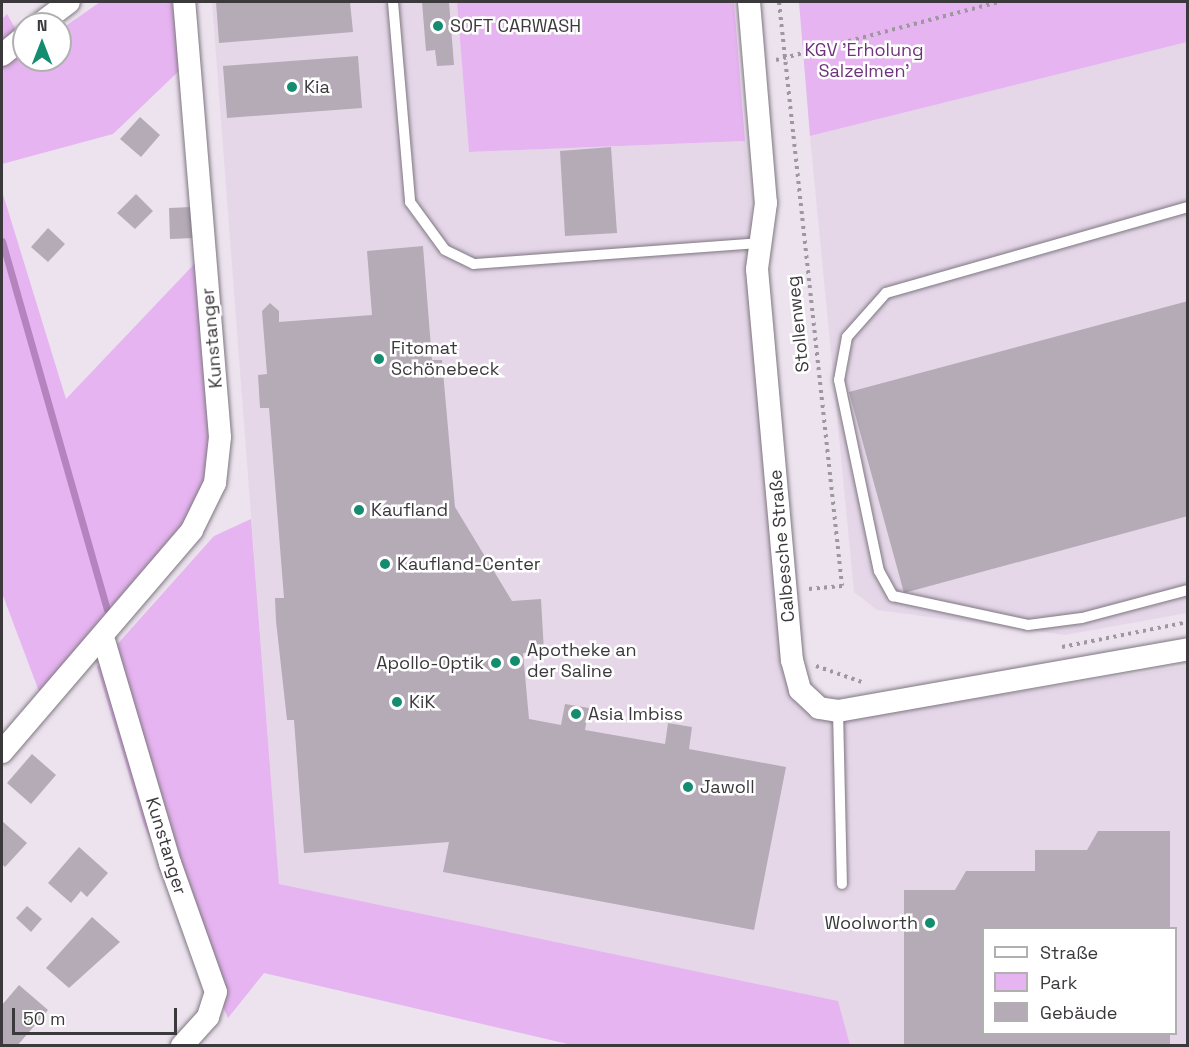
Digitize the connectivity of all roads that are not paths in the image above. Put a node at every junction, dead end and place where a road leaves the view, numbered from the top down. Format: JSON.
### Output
{"nodes":[{"id":1,"x":69,"y":2,"type":"edge"},
{"id":2,"x":183,"y":2,"type":"edge"},
{"id":3,"x":393,"y":2,"type":"edge"},
{"id":4,"x":749,"y":2,"type":"edge"},
{"id":5,"x":56,"y":12,"type":"edge"},
{"id":6,"x":1188,"y":207,"type":"edge"},
{"id":7,"x":760,"y":243,"type":"junction"},
{"id":8,"x":1188,"y":590,"type":"edge"},
{"id":9,"x":103,"y":637,"type":"junction"},
{"id":10,"x":1188,"y":649,"type":"edge"},
{"id":11,"x":838,"y":711,"type":"junction"},
{"id":12,"x":2,"y":752,"type":"edge"},
{"id":13,"x":842,"y":884,"type":"dead end"},
{"id":14,"x":182,"y":1046,"type":"edge"}],
"edges":[{"from":1,"to":5,"type":"street"},
{"from":2,"to":9,"type":"street","name":"Kunstanger"},
{"from":3,"to":7,"type":"lane"},
{"from":4,"to":7,"type":"street","name":"Calbesche Straße"},
{"from":6,"to":8,"type":"lane"},
{"from":7,"to":11,"type":"street","name":"Calbesche Straße"},
{"from":9,"to":12,"type":"street","name":"Kunstanger"},
{"from":9,"to":14,"type":"street","name":"Kunstanger"},
{"from":10,"to":11,"type":"street","name":"Calbesche Straße"},
{"from":11,"to":13,"type":"lane"}]}
